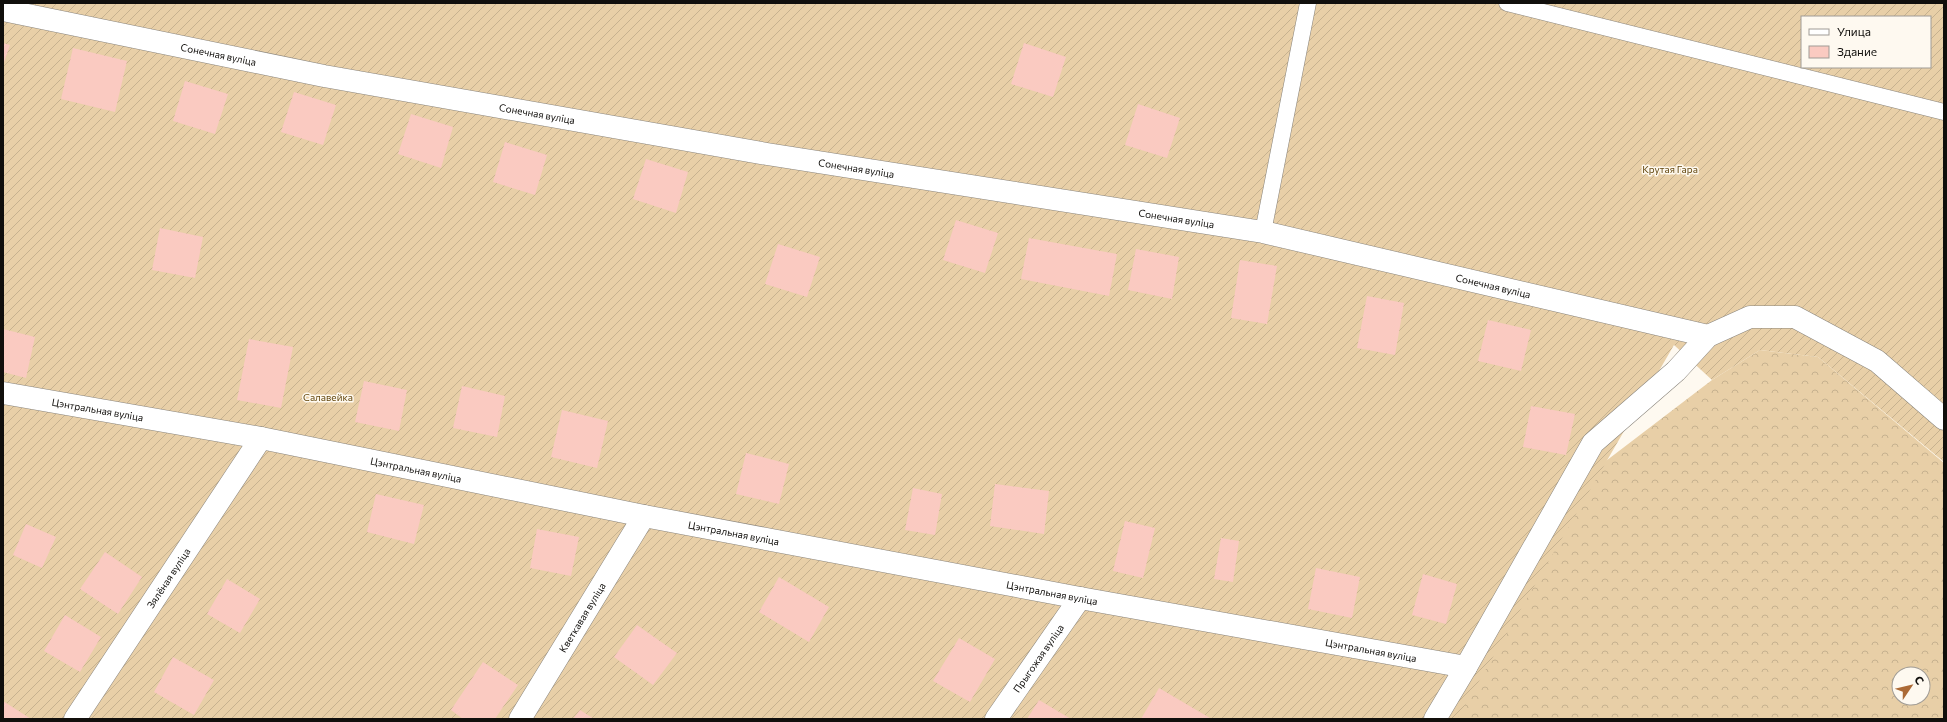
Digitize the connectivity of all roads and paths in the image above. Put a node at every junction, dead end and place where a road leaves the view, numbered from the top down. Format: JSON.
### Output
{"nodes":[{"id":1,"x":1308,"y":3,"type":"edge"},
{"id":2,"x":1507,"y":3,"type":"edge"},
{"id":3,"x":3,"y":10,"type":"edge"},
{"id":4,"x":1944,"y":112,"type":"edge"},
{"id":5,"x":1263,"y":232,"type":"junction"},
{"id":6,"x":1708,"y":336,"type":"junction"},
{"id":7,"x":3,"y":393,"type":"edge"},
{"id":8,"x":1944,"y":419,"type":"edge"},
{"id":9,"x":261,"y":438,"type":"junction"},
{"id":10,"x":644,"y":516,"type":"junction"},
{"id":11,"x":1080,"y":598,"type":"junction"},
{"id":12,"x":1466,"y":667,"type":"junction"},
{"id":13,"x":75,"y":719,"type":"edge"},
{"id":14,"x":520,"y":719,"type":"edge"},
{"id":15,"x":996,"y":719,"type":"edge"},
{"id":16,"x":1435,"y":719,"type":"edge"}],
"edges":[{"from":1,"to":5,"type":"lane"},
{"from":2,"to":4,"type":"lane"},
{"from":3,"to":5,"type":"street","name":"Сонечная вуліца"},
{"from":5,"to":6,"type":"street","name":"Сонечная вуліца"},
{"from":6,"to":8,"type":"street"},
{"from":6,"to":12,"type":"street"},
{"from":7,"to":9,"type":"street","name":"Цэнтральная вуліца"},
{"from":9,"to":10,"type":"street","name":"Цэнтральная вуліца"},
{"from":9,"to":13,"type":"street","name":"Зялёная вуліца"},
{"from":10,"to":11,"type":"street","name":"Цэнтральная вуліца"},
{"from":10,"to":14,"type":"street","name":"Кветкавая вуліца"},
{"from":11,"to":12,"type":"street","name":"Цэнтральная вуліца"},
{"from":11,"to":15,"type":"street","name":"Прыгожая вуліца"},
{"from":12,"to":16,"type":"street"}]}
